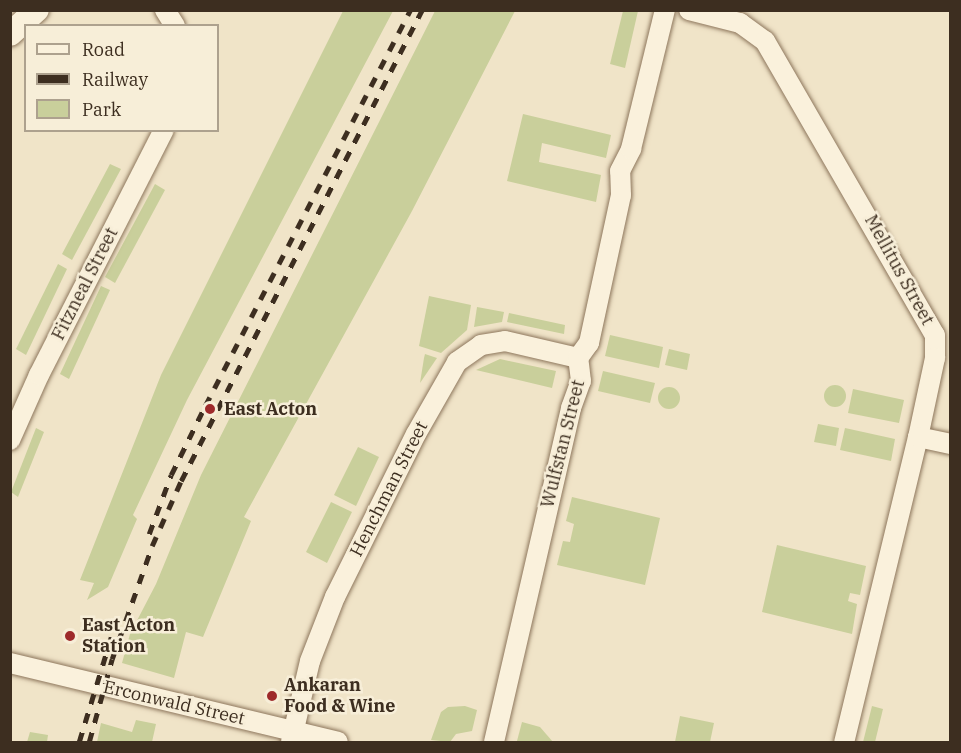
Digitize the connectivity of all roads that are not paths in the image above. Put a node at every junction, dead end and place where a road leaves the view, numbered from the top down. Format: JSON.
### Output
{"nodes":[{"id":1,"x":37,"y":10,"type":"edge"},
{"id":2,"x":165,"y":10,"type":"edge"},
{"id":3,"x":665,"y":10,"type":"edge"},
{"id":4,"x":689,"y":10,"type":"edge"},
{"id":5,"x":174,"y":24,"type":"edge"},
{"id":6,"x":10,"y":34,"type":"edge"},
{"id":7,"x":163,"y":132,"type":"edge"},
{"id":8,"x":578,"y":358,"type":"junction"},
{"id":9,"x":918,"y":437,"type":"junction"},
{"id":10,"x":10,"y":440,"type":"edge"},
{"id":11,"x":951,"y":444,"type":"edge"},
{"id":12,"x":10,"y":663,"type":"edge"},
{"id":13,"x":292,"y":737,"type":"edge"},
{"id":14,"x":338,"y":742,"type":"edge"},
{"id":15,"x":494,"y":742,"type":"edge"},
{"id":16,"x":844,"y":742,"type":"edge"}],
"edges":[{"from":1,"to":6,"type":"street"},
{"from":2,"to":5,"type":"street"},
{"from":3,"to":8,"type":"street","name":"Wulfstan Street"},
{"from":4,"to":9,"type":"street","name":"Mellitus Street"},
{"from":7,"to":10,"type":"street","name":"Fitzneal Street"},
{"from":8,"to":13,"type":"street","name":"Henchman Street"},
{"from":8,"to":15,"type":"street","name":"Wulfstan Street"},
{"from":9,"to":11,"type":"street"},
{"from":9,"to":16,"type":"street","name":"Mellitus Street"},
{"from":12,"to":13,"type":"street","name":"Erconwald Street"},
{"from":13,"to":14,"type":"street","name":"Erconwald Street"}]}
